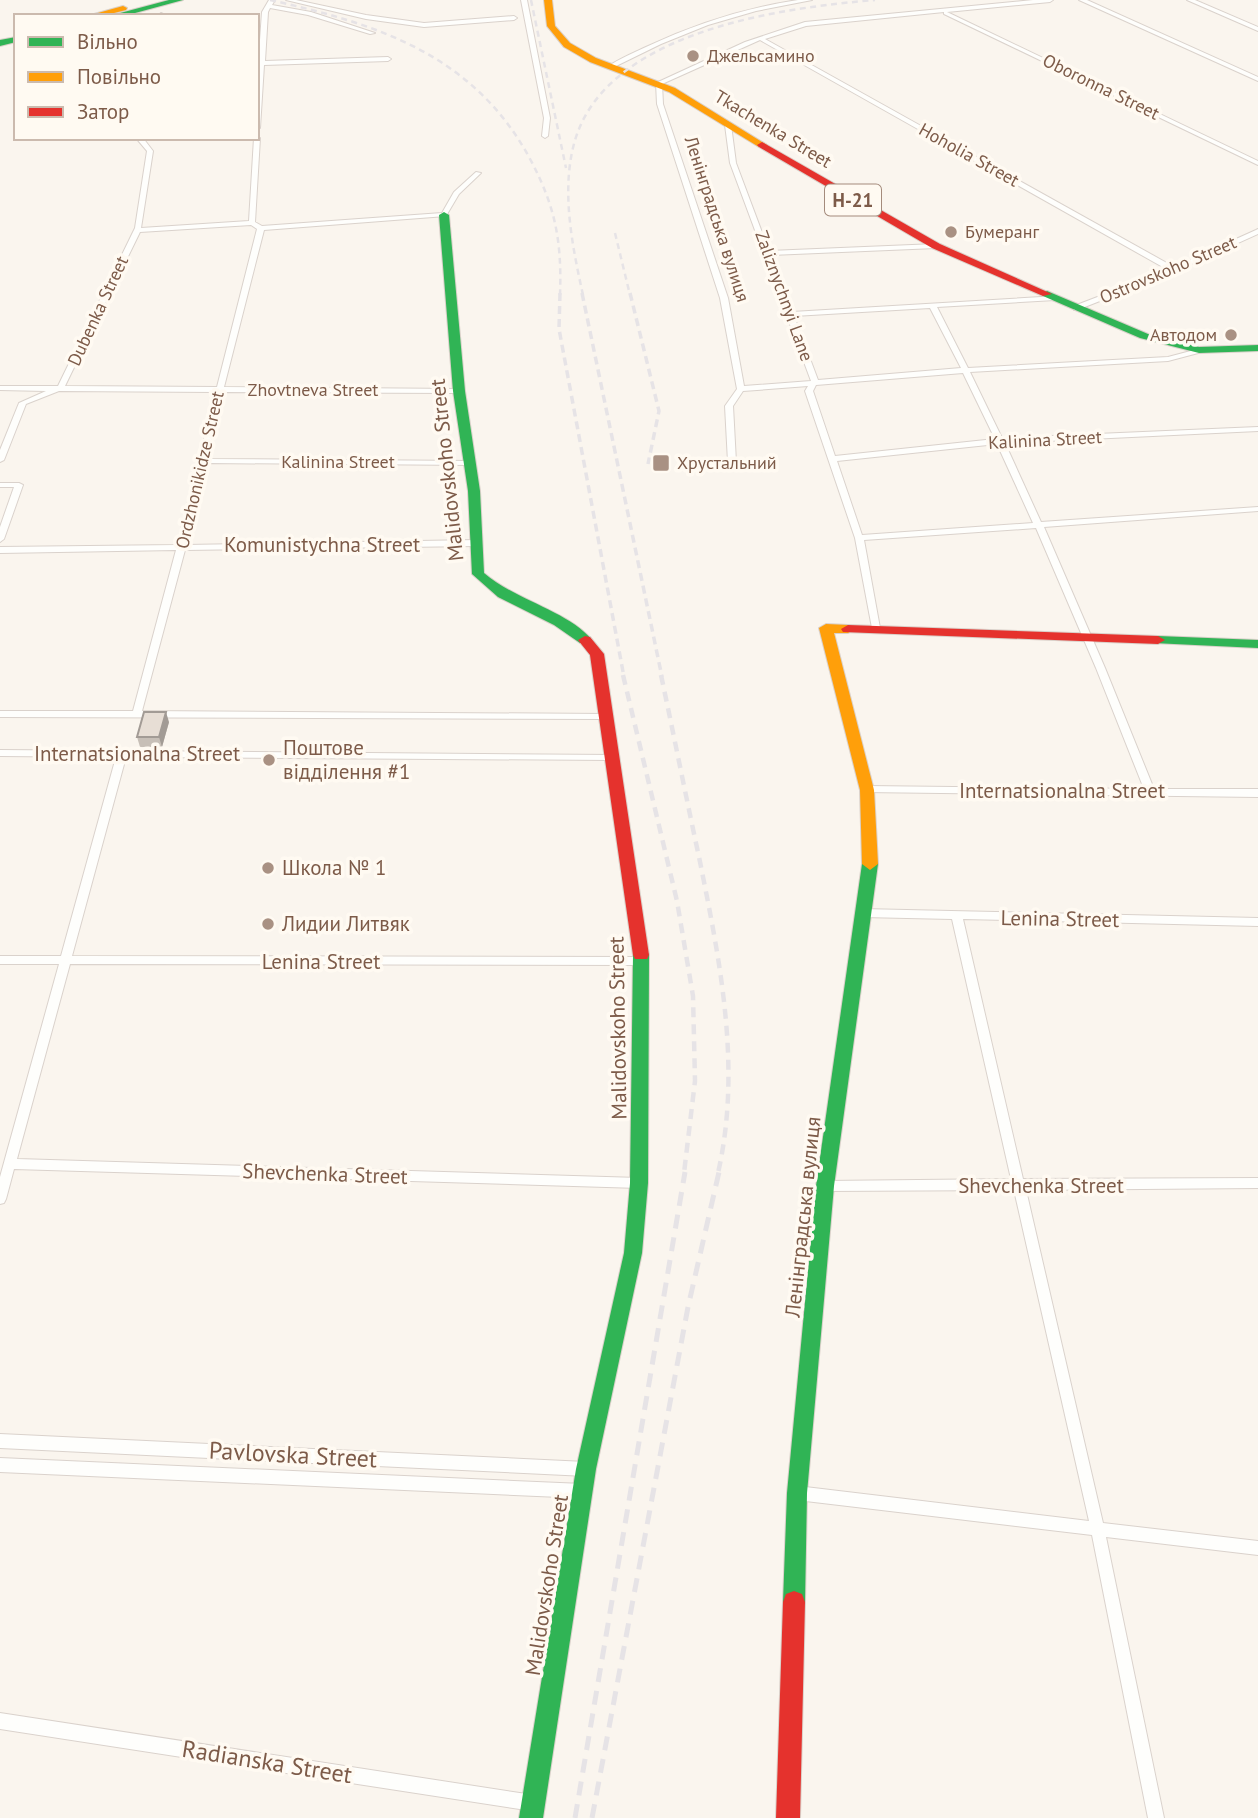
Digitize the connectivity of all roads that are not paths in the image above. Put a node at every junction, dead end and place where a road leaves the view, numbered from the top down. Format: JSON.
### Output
{"nodes":[{"id":1,"x":158,"y":0,"type":"edge"},
{"id":2,"x":179,"y":0,"type":"edge"},
{"id":3,"x":289,"y":0,"type":"edge"},
{"id":4,"x":524,"y":0,"type":"edge"},
{"id":5,"x":548,"y":0,"type":"edge"},
{"id":6,"x":809,"y":0,"type":"edge"},
{"id":7,"x":1050,"y":0,"type":"edge"},
{"id":8,"x":1082,"y":0,"type":"edge"},
{"id":9,"x":1190,"y":0,"type":"edge"},
{"id":10,"x":269,"y":3,"type":"edge"},
{"id":11,"x":767,"y":3,"type":"edge"},
{"id":12,"x":943,"y":11,"type":"junction"},
{"id":13,"x":108,"y":14,"type":"edge"},
{"id":14,"x":109,"y":14,"type":"edge"},
{"id":15,"x":514,"y":18,"type":"dead end"},
{"id":16,"x":1258,"y":29,"type":"edge"},
{"id":17,"x":372,"y":33,"type":"dead end"},
{"id":18,"x":763,"y":40,"type":"junction"},
{"id":19,"x":388,"y":59,"type":"dead end"},
{"id":20,"x":261,"y":63,"type":"junction"},
{"id":21,"x":610,"y":66,"type":"junction"},
{"id":22,"x":1258,"y":79,"type":"edge"},
{"id":23,"x":666,"y":80,"type":"junction"},
{"id":24,"x":259,"y":96,"type":"edge"},
{"id":25,"x":728,"y":125,"type":"junction"},
{"id":26,"x":545,"y":136,"type":"dead end"},
{"id":27,"x":141,"y":140,"type":"edge"},
{"id":28,"x":257,"y":140,"type":"edge"},
{"id":29,"x":1258,"y":163,"type":"edge"},
{"id":30,"x":478,"y":173,"type":"dead end"},
{"id":31,"x":444,"y":215,"type":"junction"},
{"id":32,"x":251,"y":223,"type":"junction"},
{"id":33,"x":261,"y":228,"type":"junction"},
{"id":34,"x":136,"y":230,"type":"junction"},
{"id":35,"x":1258,"y":230,"type":"edge"},
{"id":36,"x":936,"y":246,"type":"junction"},
{"id":37,"x":769,"y":253,"type":"junction"},
{"id":38,"x":1174,"y":270,"type":"junction"},
{"id":39,"x":1055,"y":298,"type":"junction"},
{"id":40,"x":932,"y":305,"type":"junction"},
{"id":41,"x":1077,"y":308,"type":"junction"},
{"id":42,"x":789,"y":314,"type":"junction"},
{"id":43,"x":1258,"y":348,"type":"edge"},
{"id":44,"x":1199,"y":350,"type":"junction"},
{"id":45,"x":966,"y":370,"type":"junction"},
{"id":46,"x":815,"y":382,"type":"junction"},
{"id":47,"x":61,"y":387,"type":"junction"},
{"id":48,"x":0,"y":388,"type":"edge"},
{"id":49,"x":741,"y":389,"type":"junction"},
{"id":50,"x":218,"y":390,"type":"junction"},
{"id":51,"x":459,"y":391,"type":"junction"},
{"id":52,"x":1258,"y":429,"type":"edge"},
{"id":53,"x":999,"y":441,"type":"junction"},
{"id":54,"x":833,"y":458,"type":"junction"},
{"id":55,"x":1,"y":460,"type":"edge"},
{"id":56,"x":205,"y":461,"type":"junction"},
{"id":57,"x":732,"y":462,"type":"dead end"},
{"id":58,"x":471,"y":463,"type":"junction"},
{"id":59,"x":0,"y":485,"type":"edge"},
{"id":60,"x":1258,"y":509,"type":"edge"},
{"id":61,"x":1040,"y":524,"type":"junction"},
{"id":62,"x":859,"y":538,"type":"junction"},
{"id":63,"x":0,"y":539,"type":"edge"},
{"id":64,"x":477,"y":544,"type":"junction"},
{"id":65,"x":183,"y":546,"type":"junction"},
{"id":66,"x":0,"y":550,"type":"edge"},
{"id":67,"x":876,"y":628,"type":"junction"},
{"id":68,"x":1089,"y":636,"type":"junction"},
{"id":69,"x":1258,"y":644,"type":"edge"},
{"id":70,"x":137,"y":713,"type":"junction"},
{"id":71,"x":0,"y":714,"type":"edge"},
{"id":72,"x":606,"y":717,"type":"junction"},
{"id":73,"x":122,"y":753,"type":"junction"},
{"id":74,"x":0,"y":754,"type":"edge"},
{"id":75,"x":611,"y":757,"type":"junction"},
{"id":76,"x":867,"y":790,"type":"junction"},
{"id":77,"x":1150,"y":792,"type":"junction"},
{"id":78,"x":1258,"y":793,"type":"edge"},
{"id":79,"x":862,"y":913,"type":"junction"},
{"id":80,"x":957,"y":916,"type":"junction"},
{"id":81,"x":1258,"y":922,"type":"edge"},
{"id":82,"x":0,"y":960,"type":"edge"},
{"id":83,"x":66,"y":960,"type":"junction"},
{"id":84,"x":642,"y":961,"type":"junction"},
{"id":85,"x":11,"y":1164,"type":"junction"},
{"id":86,"x":639,"y":1183,"type":"junction"},
{"id":87,"x":1258,"y":1183,"type":"edge"},
{"id":88,"x":825,"y":1186,"type":"junction"},
{"id":89,"x":1020,"y":1186,"type":"junction"},
{"id":90,"x":0,"y":1199,"type":"edge"},
{"id":91,"x":0,"y":1441,"type":"edge"},
{"id":92,"x":0,"y":1465,"type":"edge"},
{"id":93,"x":586,"y":1469,"type":"junction"},
{"id":94,"x":583,"y":1491,"type":"junction"},
{"id":95,"x":797,"y":1493,"type":"junction"},
{"id":96,"x":1098,"y":1530,"type":"junction"},
{"id":97,"x":1258,"y":1548,"type":"edge"},
{"id":98,"x":0,"y":1721,"type":"edge"},
{"id":99,"x":532,"y":1810,"type":"edge"},
{"id":100,"x":788,"y":1818,"type":"edge"},
{"id":101,"x":1156,"y":1818,"type":"edge"}],
"edges":[{"from":1,"to":13,"type":"street"},
{"from":2,"to":14,"type":"street"},
{"from":3,"to":15,"type":"street"},
{"from":4,"to":26,"type":"street"},
{"from":5,"to":21,"type":"street","name":"Tkachenka Street","number":"Н-21"},
{"from":6,"to":11,"type":"street"},
{"from":7,"to":12,"type":"street"},
{"from":8,"to":22,"type":"street"},
{"from":9,"to":16,"type":"street"},
{"from":10,"to":17,"type":"street"},
{"from":10,"to":20,"type":"street"},
{"from":11,"to":21,"type":"street"},
{"from":12,"to":18,"type":"street"},
{"from":12,"to":29,"type":"street","name":"Oboronna Street"},
{"from":18,"to":23,"type":"street"},
{"from":18,"to":38,"type":"street","name":"Hoholia Street"},
{"from":19,"to":20,"type":"street"},
{"from":20,"to":24,"type":"street"},
{"from":21,"to":23,"type":"street","name":"Tkachenka Street","number":"Н-21"},
{"from":23,"to":25,"type":"street","name":"Tkachenka Street","number":"Н-21"},
{"from":23,"to":49,"type":"street","name":"Ленінградська вулиця"},
{"from":25,"to":36,"type":"street","name":"Tkachenka Street","number":"Н-21"},
{"from":25,"to":37,"type":"street","name":"Zaliznychnyi Lane"},
{"from":27,"to":34,"type":"street","name":"Dubenka Street"},
{"from":28,"to":32,"type":"street"},
{"from":30,"to":31,"type":"street"},
{"from":31,"to":33,"type":"street"},
{"from":31,"to":51,"type":"street","name":"Malidovskoho Street"},
{"from":32,"to":33,"type":"street"},
{"from":32,"to":34,"type":"street"},
{"from":33,"to":50,"type":"street","name":"Ordzhonikidze Street"},
{"from":34,"to":47,"type":"street","name":"Dubenka Street"},
{"from":35,"to":38,"type":"street","name":"Ostrovskoho Street"},
{"from":36,"to":37,"type":"street"},
{"from":36,"to":39,"type":"street","name":"Tkachenka Street","number":"Н-21"},
{"from":37,"to":42,"type":"street","name":"Zaliznychnyi Lane"},
{"from":38,"to":41,"type":"street","name":"Ostrovskoho Street"},
{"from":39,"to":40,"type":"street"},
{"from":39,"to":41,"type":"street","name":"Tkachenka Street","number":"Н-21"},
{"from":40,"to":42,"type":"street"},
{"from":40,"to":45,"type":"street"},
{"from":41,"to":44,"type":"street","name":"Tkachenka Street","number":"Н-21"},
{"from":42,"to":46,"type":"street","name":"Zaliznychnyi Lane"},
{"from":43,"to":44,"type":"street","number":"Н-21"},
{"from":44,"to":45,"type":"street"},
{"from":45,"to":46,"type":"street"},
{"from":45,"to":53,"type":"street"},
{"from":46,"to":49,"type":"street"},
{"from":46,"to":54,"type":"street","name":"Zaliznychnyi Lane"},
{"from":47,"to":48,"type":"street","name":"Zhovtneva Street"},
{"from":47,"to":50,"type":"street","name":"Zhovtneva Street"},
{"from":47,"to":55,"type":"street","name":"Dubenka Street"},
{"from":49,"to":57,"type":"street"},
{"from":50,"to":51,"type":"street","name":"Zhovtneva Street"},
{"from":50,"to":56,"type":"street","name":"Ordzhonikidze Street"},
{"from":51,"to":58,"type":"street","name":"Malidovskoho Street"},
{"from":52,"to":53,"type":"street","name":"Kalinina Street"},
{"from":53,"to":54,"type":"street","name":"Kalinina Street"},
{"from":53,"to":61,"type":"street"},
{"from":54,"to":62,"type":"street","name":"Zaliznychnyi Lane"},
{"from":56,"to":58,"type":"street","name":"Kalinina Street"},
{"from":56,"to":65,"type":"street","name":"Ordzhonikidze Street"},
{"from":58,"to":64,"type":"street","name":"Malidovskoho Street"},
{"from":59,"to":63,"type":"street"},
{"from":60,"to":61,"type":"street"},
{"from":61,"to":62,"type":"street"},
{"from":61,"to":68,"type":"street"},
{"from":62,"to":67,"type":"street","name":"Zaliznychnyi Lane"},
{"from":64,"to":65,"type":"street","name":"Komunistychna Street"},
{"from":64,"to":72,"type":"street","name":"Malidovskoho Street"},
{"from":65,"to":66,"type":"street","name":"Komunistychna Street"},
{"from":65,"to":70,"type":"street","name":"Ordzhonikidze Street"},
{"from":67,"to":68,"type":"street"},
{"from":67,"to":76,"type":"street","name":"Ленінградська вулиця"},
{"from":68,"to":69,"type":"street"},
{"from":68,"to":77,"type":"street"},
{"from":70,"to":71,"type":"street","name":"Internatsionalna Street"},
{"from":70,"to":72,"type":"street","name":"Internatsionalna Street"},
{"from":72,"to":75,"type":"street","name":"Malidovskoho Street"},
{"from":73,"to":74,"type":"street","name":"Internatsionalna Street"},
{"from":73,"to":75,"type":"street","name":"Internatsionalna Street"},
{"from":73,"to":83,"type":"street"},
{"from":75,"to":84,"type":"street","name":"Malidovskoho Street"},
{"from":76,"to":77,"type":"street","name":"Internatsionalna Street"},
{"from":76,"to":79,"type":"street","name":"Ленінградська вулиця"},
{"from":77,"to":78,"type":"street","name":"Internatsionalna Street"},
{"from":79,"to":80,"type":"street","name":"Lenina Street"},
{"from":79,"to":88,"type":"street","name":"Ленінградська вулиця"},
{"from":80,"to":81,"type":"street","name":"Lenina Street"},
{"from":80,"to":89,"type":"street"},
{"from":82,"to":83,"type":"street","name":"Lenina Street"},
{"from":83,"to":84,"type":"street","name":"Lenina Street"},
{"from":83,"to":85,"type":"street"},
{"from":84,"to":86,"type":"street","name":"Malidovskoho Street"},
{"from":85,"to":86,"type":"street","name":"Shevchenka Street"},
{"from":85,"to":90,"type":"street"},
{"from":86,"to":93,"type":"street","name":"Malidovskoho Street"},
{"from":87,"to":89,"type":"street","name":"Shevchenka Street"},
{"from":88,"to":89,"type":"street","name":"Shevchenka Street"},
{"from":88,"to":95,"type":"street","name":"Ленінградська вулиця"},
{"from":89,"to":96,"type":"street"},
{"from":91,"to":93,"type":"street","name":"Pavlovska Street"},
{"from":92,"to":94,"type":"street","name":"Pavlovska Street"},
{"from":93,"to":94,"type":"street","name":"Malidovskoho Street"},
{"from":94,"to":99,"type":"street","name":"Malidovskoho Street"},
{"from":95,"to":96,"type":"street"},
{"from":95,"to":100,"type":"street","name":"Ленінградська вулиця"},
{"from":96,"to":97,"type":"street"},
{"from":96,"to":101,"type":"street"},
{"from":98,"to":99,"type":"street","name":"Radianska Street"}]}
